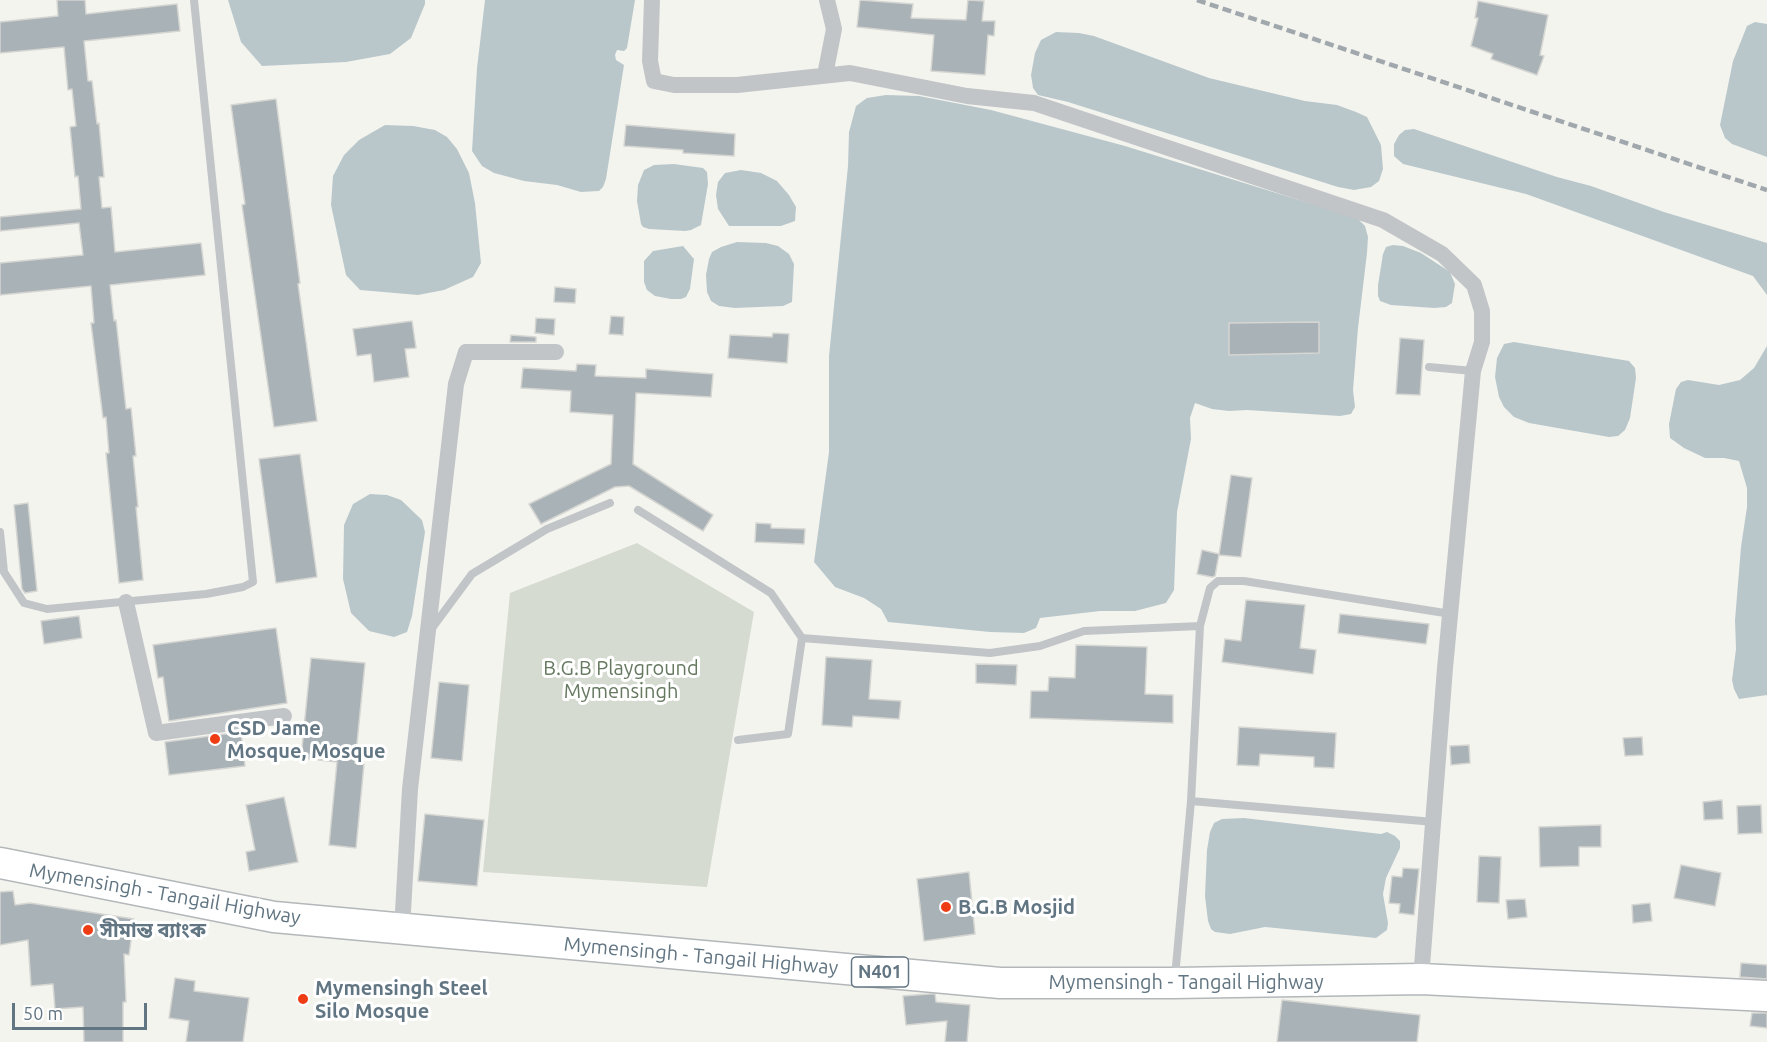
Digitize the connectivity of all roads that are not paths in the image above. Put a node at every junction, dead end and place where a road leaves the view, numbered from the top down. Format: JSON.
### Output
{"nodes":[{"id":1,"x":194,"y":0,"type":"edge"},
{"id":2,"x":652,"y":0,"type":"edge"},
{"id":3,"x":827,"y":0,"type":"edge"},
{"id":4,"x":825,"y":75,"type":"junction"},
{"id":5,"x":556,"y":352,"type":"dead end"},
{"id":6,"x":1429,"y":367,"type":"dead end"},
{"id":7,"x":1473,"y":371,"type":"junction"},
{"id":8,"x":610,"y":503,"type":"dead end"},
{"id":9,"x":638,"y":510,"type":"dead end"},
{"id":10,"x":0,"y":532,"type":"edge"},
{"id":11,"x":126,"y":602,"type":"junction"},
{"id":12,"x":1452,"y":614,"type":"junction"},
{"id":13,"x":1200,"y":626,"type":"junction"},
{"id":14,"x":426,"y":636,"type":"junction"},
{"id":15,"x":802,"y":638,"type":"junction"},
{"id":16,"x":284,"y":716,"type":"dead end"},
{"id":17,"x":738,"y":740,"type":"dead end"},
{"id":18,"x":1191,"y":801,"type":"junction"},
{"id":19,"x":1434,"y":822,"type":"junction"},
{"id":20,"x":0,"y":863,"type":"edge"},
{"id":21,"x":402,"y":929,"type":"junction"},
{"id":22,"x":1421,"y":979,"type":"junction"},
{"id":23,"x":1174,"y":983,"type":"junction"},
{"id":24,"x":1767,"y":996,"type":"edge"}],
"edges":[{"from":1,"to":11,"type":"lane"},
{"from":2,"to":4,"type":"street"},
{"from":3,"to":4,"type":"street"},
{"from":4,"to":7,"type":"street"},
{"from":5,"to":14,"type":"street"},
{"from":6,"to":7,"type":"lane"},
{"from":7,"to":12,"type":"street"},
{"from":8,"to":14,"type":"lane"},
{"from":9,"to":15,"type":"lane"},
{"from":10,"to":11,"type":"lane"},
{"from":11,"to":16,"type":"street"},
{"from":12,"to":13,"type":"lane"},
{"from":12,"to":19,"type":"street"},
{"from":13,"to":15,"type":"lane"},
{"from":13,"to":18,"type":"lane"},
{"from":14,"to":21,"type":"street"},
{"from":15,"to":17,"type":"lane"},
{"from":18,"to":19,"type":"lane"},
{"from":18,"to":23,"type":"lane"},
{"from":19,"to":22,"type":"street"},
{"from":20,"to":21,"type":"highway","name":"Mymensingh - Tangail Highway","number":"N401"},
{"from":21,"to":23,"type":"highway","name":"Mymensingh - Tangail Highway","number":"N401"},
{"from":22,"to":23,"type":"highway","name":"Mymensingh - Tangail Highway","number":"N401"},
{"from":22,"to":24,"type":"highway","name":"Mymensingh - Tangail Highway","number":"N401"}]}
